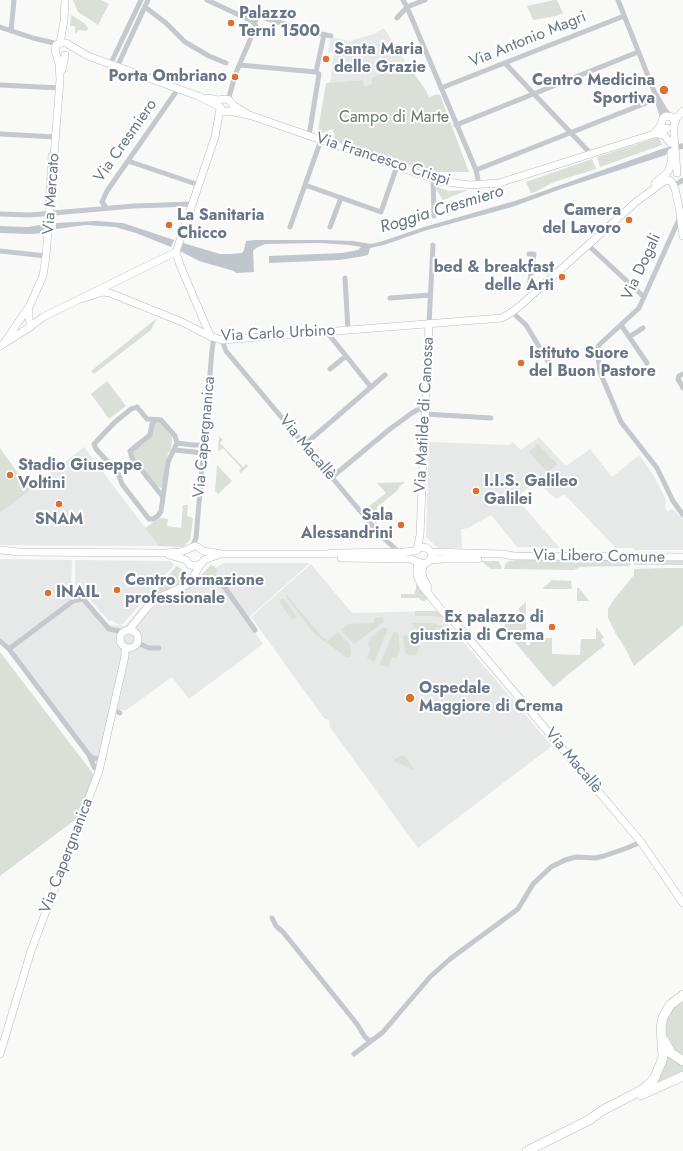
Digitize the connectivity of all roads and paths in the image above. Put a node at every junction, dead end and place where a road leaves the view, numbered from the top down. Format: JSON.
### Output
{"nodes":[{"id":1,"x":14,"y":0,"type":"edge"},
{"id":2,"x":65,"y":0,"type":"edge"},
{"id":3,"x":141,"y":0,"type":"edge"},
{"id":4,"x":148,"y":0,"type":"edge"},
{"id":5,"x":206,"y":0,"type":"edge"},
{"id":6,"x":402,"y":0,"type":"edge"},
{"id":7,"x":425,"y":0,"type":"edge"},
{"id":8,"x":618,"y":0,"type":"edge"},
{"id":9,"x":407,"y":7,"type":"junction"},
{"id":10,"x":145,"y":8,"type":"junction"},
{"id":11,"x":624,"y":16,"type":"junction"},
{"id":12,"x":397,"y":18,"type":"dead end"},
{"id":13,"x":253,"y":22,"type":"junction"},
{"id":14,"x":0,"y":27,"type":"edge"},
{"id":15,"x":11,"y":31,"type":"junction"},
{"id":16,"x":324,"y":35,"type":"junction"},
{"id":17,"x":330,"y":36,"type":"dead end"},
{"id":18,"x":62,"y":48,"type":"junction"},
{"id":19,"x":638,"y":52,"type":"junction"},
{"id":20,"x":226,"y":62,"type":"dead end"},
{"id":21,"x":505,"y":63,"type":"junction"},
{"id":22,"x":240,"y":65,"type":"junction"},
{"id":23,"x":114,"y":66,"type":"junction"},
{"id":24,"x":316,"y":72,"type":"junction"},
{"id":25,"x":0,"y":85,"type":"edge"},
{"id":26,"x":60,"y":88,"type":"junction"},
{"id":27,"x":441,"y":88,"type":"junction"},
{"id":28,"x":178,"y":89,"type":"junction"},
{"id":29,"x":654,"y":91,"type":"junction"},
{"id":30,"x":534,"y":94,"type":"junction"},
{"id":31,"x":198,"y":96,"type":"junction"},
{"id":32,"x":656,"y":99,"type":"junction"},
{"id":33,"x":229,"y":105,"type":"junction"},
{"id":34,"x":220,"y":108,"type":"junction"},
{"id":35,"x":683,"y":110,"type":"edge"},
{"id":36,"x":669,"y":122,"type":"junction"},
{"id":37,"x":456,"y":125,"type":"junction"},
{"id":38,"x":570,"y":133,"type":"junction"},
{"id":39,"x":0,"y":134,"type":"edge"},
{"id":40,"x":656,"y":134,"type":"junction"},
{"id":41,"x":56,"y":136,"type":"junction"},
{"id":42,"x":309,"y":136,"type":"junction"},
{"id":43,"x":215,"y":137,"type":"junction"},
{"id":44,"x":321,"y":140,"type":"junction"},
{"id":45,"x":672,"y":142,"type":"junction"},
{"id":46,"x":591,"y":154,"type":"junction"},
{"id":47,"x":128,"y":161,"type":"junction"},
{"id":48,"x":397,"y":166,"type":"junction"},
{"id":49,"x":476,"y":170,"type":"junction"},
{"id":50,"x":674,"y":177,"type":"edge"},
{"id":51,"x":433,"y":178,"type":"junction"},
{"id":52,"x":199,"y":185,"type":"junction"},
{"id":53,"x":305,"y":185,"type":"junction"},
{"id":54,"x":478,"y":185,"type":"junction"},
{"id":55,"x":341,"y":198,"type":"junction"},
{"id":56,"x":192,"y":204,"type":"junction"},
{"id":57,"x":106,"y":208,"type":"junction"},
{"id":58,"x":0,"y":214,"type":"edge"},
{"id":59,"x":680,"y":214,"type":"junction"},
{"id":60,"x":50,"y":216,"type":"junction"},
{"id":61,"x":434,"y":216,"type":"dead end"},
{"id":62,"x":290,"y":227,"type":"dead end"},
{"id":63,"x":330,"y":227,"type":"dead end"},
{"id":64,"x":683,"y":236,"type":"edge"},
{"id":65,"x":433,"y":245,"type":"dead end"},
{"id":66,"x":588,"y":245,"type":"junction"},
{"id":67,"x":0,"y":251,"type":"edge"},
{"id":68,"x":176,"y":252,"type":"junction"},
{"id":69,"x":529,"y":254,"type":"dead end"},
{"id":70,"x":46,"y":256,"type":"junction"},
{"id":71,"x":165,"y":258,"type":"junction"},
{"id":72,"x":180,"y":265,"type":"junction"},
{"id":73,"x":345,"y":278,"type":"dead end"},
{"id":74,"x":114,"y":282,"type":"junction"},
{"id":75,"x":110,"y":293,"type":"junction"},
{"id":76,"x":534,"y":294,"type":"junction"},
{"id":77,"x":430,"y":295,"type":"junction"},
{"id":78,"x":390,"y":298,"type":"dead end"},
{"id":79,"x":644,"y":298,"type":"junction"},
{"id":80,"x":81,"y":299,"type":"junction"},
{"id":81,"x":30,"y":305,"type":"junction"},
{"id":82,"x":512,"y":312,"type":"junction"},
{"id":83,"x":203,"y":320,"type":"junction"},
{"id":84,"x":19,"y":321,"type":"junction"},
{"id":85,"x":429,"y":324,"type":"junction"},
{"id":86,"x":28,"y":325,"type":"junction"},
{"id":87,"x":621,"y":325,"type":"junction"},
{"id":88,"x":191,"y":328,"type":"junction"},
{"id":89,"x":643,"y":328,"type":"dead end"},
{"id":90,"x":348,"y":330,"type":"junction"},
{"id":91,"x":326,"y":331,"type":"junction"},
{"id":92,"x":213,"y":337,"type":"junction"},
{"id":93,"x":629,"y":337,"type":"junction"},
{"id":94,"x":222,"y":340,"type":"junction"},
{"id":95,"x":3,"y":344,"type":"edge"},
{"id":96,"x":346,"y":356,"type":"junction"},
{"id":97,"x":549,"y":363,"type":"dead end"},
{"id":98,"x":646,"y":363,"type":"dead end"},
{"id":99,"x":330,"y":369,"type":"dead end"},
{"id":100,"x":683,"y":374,"type":"edge"},
{"id":101,"x":385,"y":375,"type":"dead end"},
{"id":102,"x":371,"y":387,"type":"junction"},
{"id":103,"x":683,"y":388,"type":"edge"},
{"id":104,"x":425,"y":412,"type":"junction"},
{"id":105,"x":491,"y":418,"type":"dead end"},
{"id":106,"x":156,"y":420,"type":"junction"},
{"id":107,"x":177,"y":443,"type":"junction"},
{"id":108,"x":204,"y":445,"type":"junction"},
{"id":109,"x":304,"y":445,"type":"junction"},
{"id":110,"x":175,"y":450,"type":"junction"},
{"id":111,"x":203,"y":453,"type":"junction"},
{"id":112,"x":332,"y":477,"type":"junction"},
{"id":113,"x":163,"y":497,"type":"junction"},
{"id":114,"x":683,"y":515,"type":"edge"},
{"id":115,"x":196,"y":538,"type":"junction"},
{"id":116,"x":190,"y":548,"type":"junction"},
{"id":117,"x":419,"y":549,"type":"junction"},
{"id":118,"x":0,"y":550,"type":"edge"},
{"id":119,"x":202,"y":550,"type":"junction"},
{"id":120,"x":19,"y":552,"type":"junction"},
{"id":121,"x":399,"y":552,"type":"junction"},
{"id":122,"x":431,"y":552,"type":"junction"},
{"id":123,"x":0,"y":553,"type":"edge"},
{"id":124,"x":164,"y":554,"type":"junction"},
{"id":125,"x":222,"y":554,"type":"junction"},
{"id":126,"x":326,"y":554,"type":"junction"},
{"id":127,"x":514,"y":556,"type":"junction"},
{"id":128,"x":683,"y":557,"type":"edge"},
{"id":129,"x":430,"y":560,"type":"junction"},
{"id":130,"x":187,"y":562,"type":"junction"},
{"id":131,"x":202,"y":562,"type":"junction"},
{"id":132,"x":419,"y":562,"type":"junction"},
{"id":133,"x":191,"y":581,"type":"junction"},
{"id":134,"x":255,"y":630,"type":"dead end"},
{"id":135,"x":129,"y":631,"type":"junction"},
{"id":136,"x":0,"y":641,"type":"edge"},
{"id":137,"x":138,"y":643,"type":"junction"},
{"id":138,"x":127,"y":648,"type":"junction"},
{"id":139,"x":159,"y":648,"type":"dead end"},
{"id":140,"x":9,"y":649,"type":"junction"},
{"id":141,"x":89,"y":755,"type":"junction"},
{"id":142,"x":102,"y":759,"type":"junction"},
{"id":143,"x":99,"y":771,"type":"junction"},
{"id":144,"x":641,"y":842,"type":"junction"},
{"id":145,"x":683,"y":903,"type":"edge"},
{"id":146,"x":272,"y":918,"type":"dead end"},
{"id":147,"x":683,"y":995,"type":"edge"},
{"id":148,"x":661,"y":1035,"type":"junction"},
{"id":149,"x":375,"y":1039,"type":"junction"},
{"id":150,"x":0,"y":1054,"type":"edge"},
{"id":151,"x":354,"y":1054,"type":"dead end"},
{"id":152,"x":683,"y":1061,"type":"edge"},
{"id":153,"x":683,"y":1076,"type":"edge"},
{"id":154,"x":587,"y":1121,"type":"junction"},
{"id":155,"x":527,"y":1151,"type":"edge"}],
"edges":[{"from":1,"to":15,"type":"street"},
{"from":2,"to":18,"type":"street","name":"Via Mercato"},
{"from":3,"to":23,"type":"street"},
{"from":4,"to":10,"type":"street"},
{"from":5,"to":13,"type":"street"},
{"from":6,"to":9,"type":"street"},
{"from":7,"to":9,"type":"street"},
{"from":8,"to":11,"type":"street"},
{"from":9,"to":12,"type":"street"},
{"from":9,"to":27,"type":"street"},
{"from":10,"to":20,"type":"street"},
{"from":10,"to":23,"type":"street"},
{"from":11,"to":19,"type":"street"},
{"from":11,"to":21,"type":"street","name":"Via Antonio Magri"},
{"from":13,"to":16,"type":"street"},
{"from":13,"to":22,"type":"street"},
{"from":14,"to":15,"type":"street"},
{"from":15,"to":18,"type":"street"},
{"from":16,"to":17,"type":"street"},
{"from":16,"to":24,"type":"street"},
{"from":18,"to":23,"type":"street"},
{"from":18,"to":26,"type":"street","name":"Via Mercato"},
{"from":19,"to":29,"type":"street"},
{"from":19,"to":30,"type":"street"},
{"from":21,"to":27,"type":"street","name":"Via Antonio Magri"},
{"from":21,"to":30,"type":"street"},
{"from":22,"to":24,"type":"street"},
{"from":22,"to":33,"type":"street"},
{"from":23,"to":28,"type":"street"},
{"from":24,"to":42,"type":"street"},
{"from":25,"to":26,"type":"street"},
{"from":26,"to":41,"type":"street","name":"Via Mercato"},
{"from":27,"to":37,"type":"street"},
{"from":28,"to":31,"type":"street"},
{"from":28,"to":47,"type":"street","name":"Via Cresmiero"},
{"from":29,"to":32,"type":"street"},
{"from":29,"to":36,"type":"street"},
{"from":30,"to":37,"type":"street"},
{"from":30,"to":38,"type":"street"},
{"from":31,"to":33,"type":"street"},
{"from":31,"to":34,"type":"street"},
{"from":32,"to":36,"type":"street"},
{"from":32,"to":38,"type":"street"},
{"from":33,"to":34,"type":"street"},
{"from":33,"to":42,"type":"street","name":"Via Francesco Crispi"},
{"from":33,"to":43,"type":"street"},
{"from":34,"to":43,"type":"street"},
{"from":35,"to":36,"type":"street"},
{"from":36,"to":40,"type":"street"},
{"from":36,"to":45,"type":"street"},
{"from":37,"to":49,"type":"street"},
{"from":38,"to":46,"type":"street"},
{"from":38,"to":49,"type":"street"},
{"from":39,"to":41,"type":"street"},
{"from":40,"to":45,"type":"street"},
{"from":40,"to":46,"type":"street","name":"Via Francesco Crispi"},
{"from":41,"to":60,"type":"street","name":"Via Mercato"},
{"from":42,"to":44,"type":"street","name":"Via Francesco Crispi"},
{"from":43,"to":52,"type":"street"},
{"from":44,"to":48,"type":"street","name":"Via Francesco Crispi"},
{"from":44,"to":53,"type":"street"},
{"from":45,"to":50,"type":"street"},
{"from":46,"to":54,"type":"street","name":"Via Francesco Crispi"},
{"from":47,"to":52,"type":"street"},
{"from":47,"to":57,"type":"street","name":"Via Cresmiero"},
{"from":48,"to":51,"type":"street","name":"Via Francesco Crispi"},
{"from":48,"to":55,"type":"street"},
{"from":49,"to":54,"type":"street"},
{"from":50,"to":59,"type":"street"},
{"from":50,"to":66,"type":"street","name":"Via Carlo Urbino"},
{"from":51,"to":54,"type":"street","name":"Via Francesco Crispi"},
{"from":51,"to":61,"type":"street"},
{"from":52,"to":56,"type":"street"},
{"from":53,"to":55,"type":"street"},
{"from":53,"to":62,"type":"street"},
{"from":55,"to":63,"type":"street"},
{"from":56,"to":57,"type":"street"},
{"from":56,"to":68,"type":"street"},
{"from":57,"to":60,"type":"street"},
{"from":58,"to":60,"type":"street"},
{"from":59,"to":64,"type":"street"},
{"from":59,"to":79,"type":"street","name":"Via Dogali"},
{"from":60,"to":70,"type":"street","name":"Via Mercato"},
{"from":65,"to":77,"type":"street","name":"Via Matilde di Canossa"},
{"from":66,"to":76,"type":"street","name":"Via Carlo Urbino"},
{"from":66,"to":79,"type":"street"},
{"from":67,"to":70,"type":"street"},
{"from":68,"to":71,"type":"street"},
{"from":68,"to":72,"type":"street"},
{"from":69,"to":76,"type":"street"},
{"from":70,"to":81,"type":"street","name":"Via Mercato"},
{"from":71,"to":72,"type":"street"},
{"from":71,"to":74,"type":"street"},
{"from":72,"to":83,"type":"street"},
{"from":73,"to":90,"type":"street","name":"Via Carlo Urbino"},
{"from":74,"to":75,"type":"street"},
{"from":74,"to":80,"type":"street"},
{"from":75,"to":80,"type":"street"},
{"from":75,"to":88,"type":"street","name":"Via Carlo Urbino"},
{"from":76,"to":82,"type":"street","name":"Via Carlo Urbino"},
{"from":77,"to":78,"type":"street"},
{"from":77,"to":85,"type":"street","name":"Via Matilde di Canossa"},
{"from":79,"to":87,"type":"street","name":"Via Dogali"},
{"from":80,"to":86,"type":"street"},
{"from":81,"to":84,"type":"street","name":"Via Mercato"},
{"from":81,"to":86,"type":"street","name":"Via Mercato"},
{"from":82,"to":85,"type":"street","name":"Via Carlo Urbino"},
{"from":82,"to":97,"type":"street"},
{"from":83,"to":88,"type":"street"},
{"from":83,"to":92,"type":"street"},
{"from":84,"to":86,"type":"street"},
{"from":84,"to":86,"type":"street"},
{"from":84,"to":95,"type":"street","name":"Via Mercato"},
{"from":85,"to":90,"type":"street","name":"Via Carlo Urbino"},
{"from":85,"to":104,"type":"street","name":"Via Matilde di Canossa"},
{"from":86,"to":95,"type":"street"},
{"from":87,"to":93,"type":"street"},
{"from":87,"to":114,"type":"street","name":"Via Dogali"},
{"from":88,"to":92,"type":"street","name":"Via Carlo Urbino"},
{"from":89,"to":93,"type":"street"},
{"from":90,"to":91,"type":"street","name":"Via Carlo Urbino"},
{"from":91,"to":94,"type":"street","name":"Via Carlo Urbino"},
{"from":91,"to":96,"type":"street"},
{"from":92,"to":94,"type":"street","name":"Via Carlo Urbino"},
{"from":92,"to":108,"type":"street","name":"Via Capergnanica"},
{"from":93,"to":98,"type":"street"},
{"from":94,"to":109,"type":"street","name":"Via Macallè"},
{"from":96,"to":99,"type":"street"},
{"from":96,"to":102,"type":"street"},
{"from":100,"to":103,"type":"street"},
{"from":101,"to":102,"type":"street"},
{"from":102,"to":109,"type":"street"},
{"from":104,"to":105,"type":"street"},
{"from":104,"to":112,"type":"street"},
{"from":104,"to":117,"type":"street","name":"Via Matilde di Canossa"},
{"from":106,"to":107,"type":"street"},
{"from":106,"to":113,"type":"street"},
{"from":106,"to":113,"type":"street"},
{"from":107,"to":108,"type":"street"},
{"from":107,"to":110,"type":"street"},
{"from":108,"to":111,"type":"street","name":"Via Capergnanica"},
{"from":109,"to":112,"type":"street","name":"Via Macallè"},
{"from":110,"to":111,"type":"street"},
{"from":110,"to":113,"type":"street"},
{"from":111,"to":115,"type":"street","name":"Via Capergnanica"},
{"from":112,"to":121,"type":"street","name":"Via Macallè"},
{"from":115,"to":116,"type":"street","name":"Via Capergnanica"},
{"from":115,"to":119,"type":"street"},
{"from":116,"to":119,"type":"street"},
{"from":116,"to":124,"type":"street"},
{"from":116,"to":130,"type":"street"},
{"from":117,"to":121,"type":"street"},
{"from":117,"to":122,"type":"street"},
{"from":117,"to":132,"type":"street"},
{"from":118,"to":120,"type":"street"},
{"from":119,"to":125,"type":"street"},
{"from":119,"to":131,"type":"street"},
{"from":120,"to":123,"type":"street"},
{"from":120,"to":124,"type":"street"},
{"from":121,"to":126,"type":"street"},
{"from":122,"to":127,"type":"street","name":"Via Libero Comune"},
{"from":122,"to":129,"type":"street"},
{"from":124,"to":130,"type":"street"},
{"from":125,"to":126,"type":"street"},
{"from":125,"to":131,"type":"street"},
{"from":126,"to":132,"type":"street"},
{"from":127,"to":128,"type":"street","name":"Via Libero Comune"},
{"from":127,"to":129,"type":"street","name":"Via Libero Comune"},
{"from":129,"to":132,"type":"street","name":"Via Libero Comune"},
{"from":130,"to":131,"type":"street"},
{"from":130,"to":133,"type":"street"},
{"from":131,"to":133,"type":"street","name":"Via Capergnanica"},
{"from":132,"to":144,"type":"street","name":"Via Macallè"},
{"from":133,"to":134,"type":"street"},
{"from":133,"to":135,"type":"street","name":"Via Capergnanica"},
{"from":135,"to":137,"type":"street","name":"Via Capergnanica"},
{"from":135,"to":138,"type":"street","name":"Via Capergnanica"},
{"from":135,"to":140,"type":"street"},
{"from":136,"to":140,"type":"street"},
{"from":137,"to":138,"type":"street"},
{"from":137,"to":139,"type":"street"},
{"from":138,"to":142,"type":"street","name":"Via Capergnanica"},
{"from":140,"to":141,"type":"street"},
{"from":141,"to":142,"type":"street"},
{"from":141,"to":143,"type":"street"},
{"from":142,"to":143,"type":"street","name":"Via Capergnanica"},
{"from":143,"to":150,"type":"street","name":"Via Capergnanica"},
{"from":144,"to":145,"type":"street","name":"Via Macallè"},
{"from":144,"to":149,"type":"street"},
{"from":146,"to":149,"type":"street"},
{"from":147,"to":148,"type":"highway"},
{"from":148,"to":152,"type":"highway"},
{"from":148,"to":154,"type":"highway"},
{"from":149,"to":151,"type":"street"},
{"from":153,"to":154,"type":"highway"},
{"from":154,"to":155,"type":"highway"}]}
